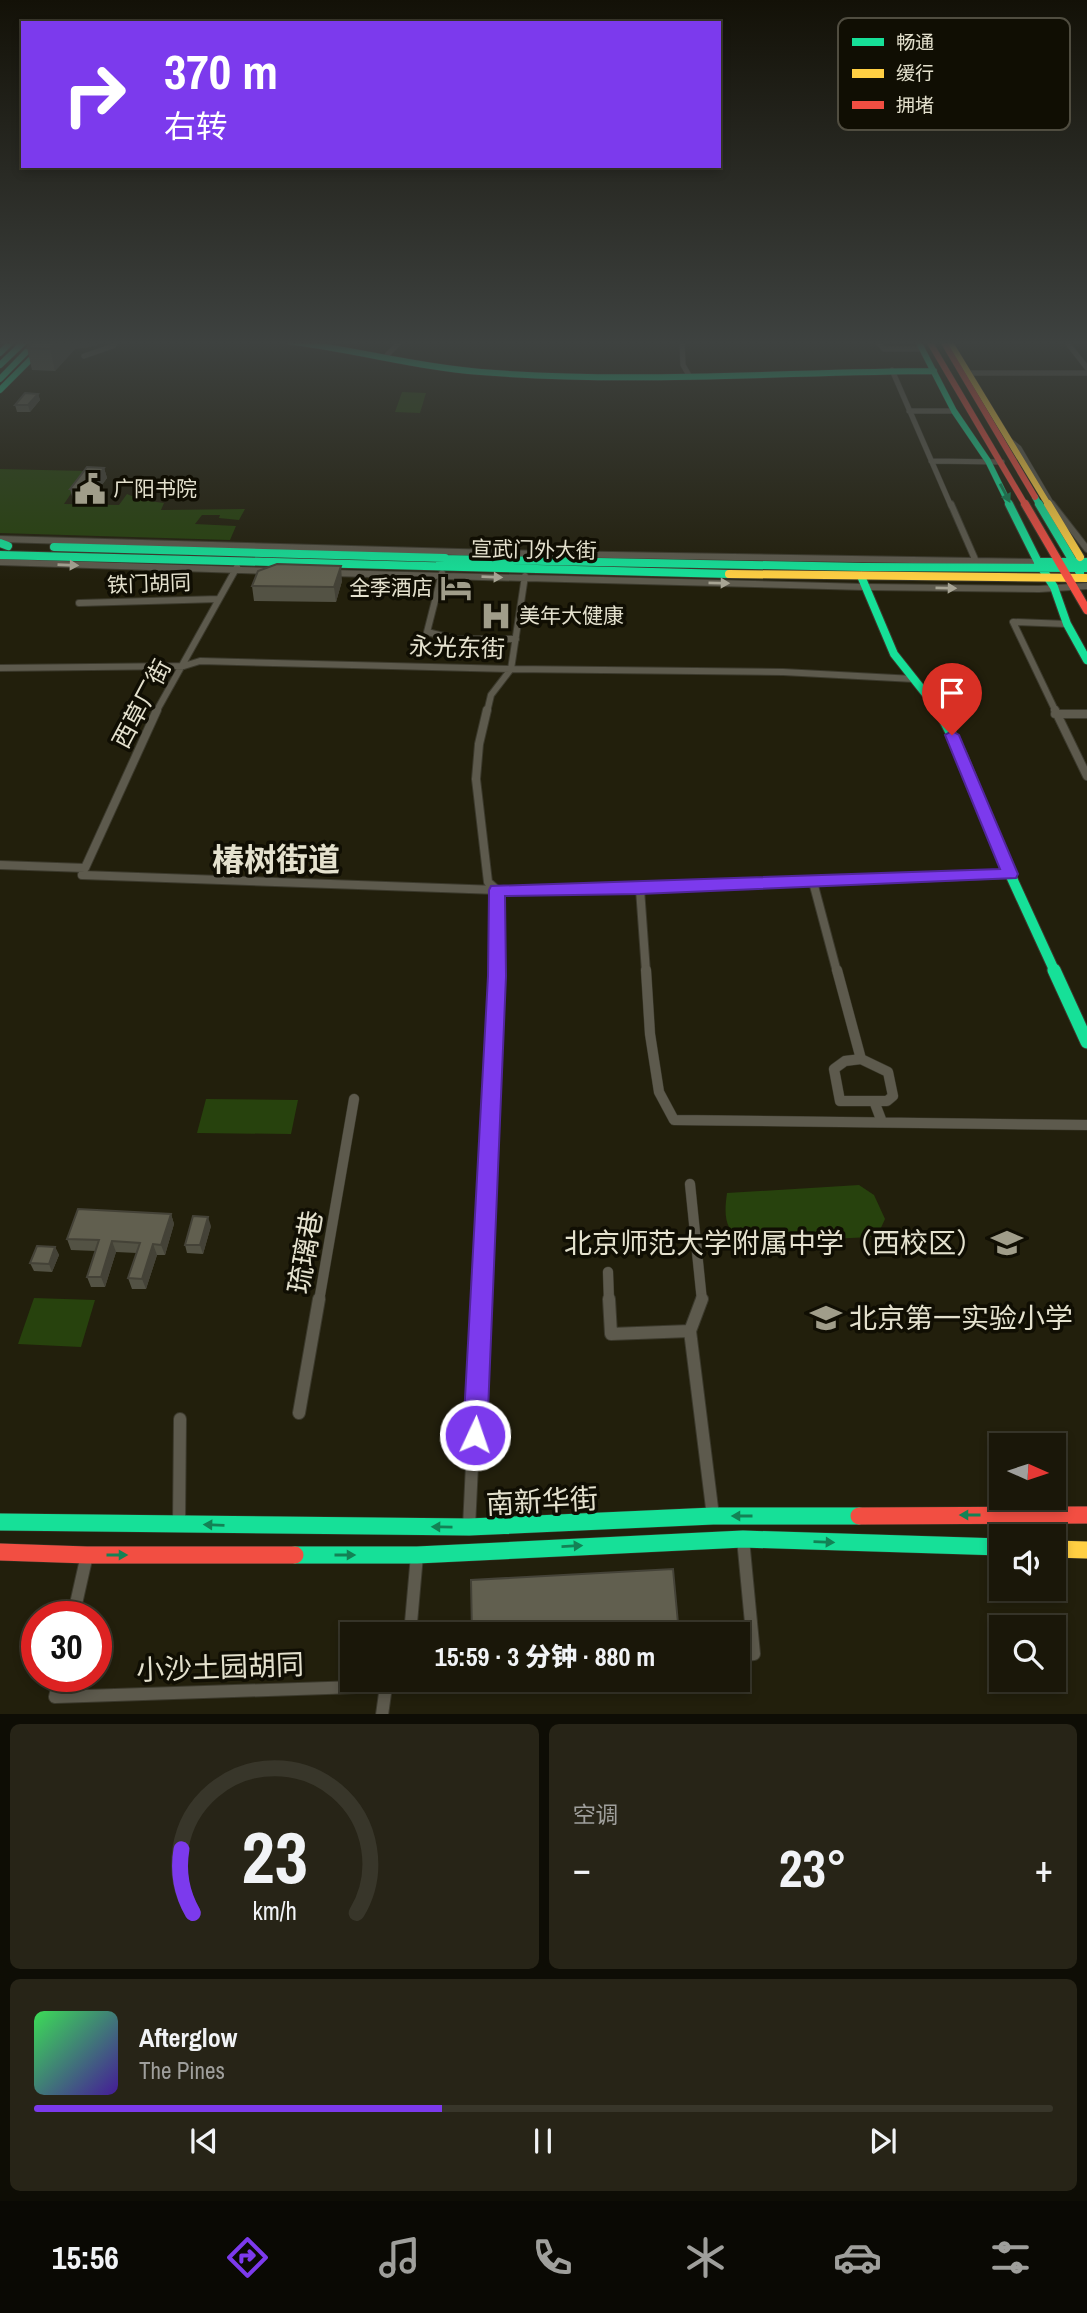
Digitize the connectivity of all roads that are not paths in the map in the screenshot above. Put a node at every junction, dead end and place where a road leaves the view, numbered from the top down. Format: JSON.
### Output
{"nodes":[{"id":1,"x":913,"y":421,"type":"edge"},
{"id":2,"x":961,"y":421,"type":"edge"},
{"id":3,"x":977,"y":421,"type":"edge"},
{"id":4,"x":994,"y":421,"type":"edge"},
{"id":5,"x":1004,"y":438,"type":"junction"},
{"id":6,"x":931,"y":461,"type":"junction"},
{"id":7,"x":988,"y":461,"type":"junction"},
{"id":8,"x":1002,"y":462,"type":"junction"},
{"id":9,"x":1029,"y":512,"type":"junction"},
{"id":10,"x":1021,"y":524,"type":"junction"},
{"id":11,"x":2,"y":546,"type":"edge"},
{"id":12,"x":0,"y":562,"type":"edge"},
{"id":13,"x":978,"y":565,"type":"junction"},
{"id":14,"x":238,"y":566,"type":"junction"},
{"id":15,"x":1084,"y":568,"type":"edge"},
{"id":16,"x":526,"y":569,"type":"junction"},
{"id":17,"x":277,"y":571,"type":"edge"},
{"id":18,"x":443,"y":571,"type":"junction"},
{"id":19,"x":318,"y":572,"type":"edge"},
{"id":20,"x":1045,"y":574,"type":"junction"},
{"id":21,"x":1065,"y":574,"type":"junction"},
{"id":22,"x":863,"y":582,"type":"junction"},
{"id":23,"x":219,"y":599,"type":"junction"},
{"id":24,"x":79,"y":603,"type":"dead end"},
{"id":25,"x":1087,"y":610,"type":"edge"},
{"id":26,"x":1067,"y":624,"type":"junction"},
{"id":27,"x":516,"y":639,"type":"junction"},
{"id":28,"x":1087,"y":660,"type":"edge"},
{"id":29,"x":184,"y":666,"type":"junction"},
{"id":30,"x":0,"y":668,"type":"edge"},
{"id":31,"x":511,"y":669,"type":"junction"},
{"id":32,"x":914,"y":679,"type":"junction"},
{"id":33,"x":1055,"y":714,"type":"junction"},
{"id":34,"x":1087,"y":714,"type":"edge"},
{"id":35,"x":1087,"y":776,"type":"edge"},
{"id":36,"x":0,"y":865,"type":"edge"},
{"id":37,"x":83,"y":872,"type":"junction"},
{"id":38,"x":1010,"y":874,"type":"junction"},
{"id":39,"x":813,"y":882,"type":"junction"},
{"id":40,"x":640,"y":889,"type":"junction"},
{"id":41,"x":497,"y":890,"type":"junction"},
{"id":42,"x":1087,"y":1042,"type":"edge"},
{"id":43,"x":861,"y":1059,"type":"junction"},
{"id":44,"x":354,"y":1099,"type":"dead end"},
{"id":45,"x":874,"y":1101,"type":"junction"},
{"id":46,"x":881,"y":1122,"type":"junction"},
{"id":47,"x":1087,"y":1125,"type":"edge"},
{"id":48,"x":690,"y":1184,"type":"dead end"},
{"id":49,"x":608,"y":1272,"type":"dead end"},
{"id":50,"x":690,"y":1331,"type":"junction"},
{"id":51,"x":299,"y":1413,"type":"dead end"},
{"id":52,"x":180,"y":1419,"type":"dead end"},
{"id":53,"x":1087,"y":1515,"type":"edge"},
{"id":54,"x":713,"y":1516,"type":"junction"},
{"id":55,"x":0,"y":1522,"type":"edge"},
{"id":56,"x":179,"y":1524,"type":"junction"},
{"id":57,"x":469,"y":1527,"type":"junction"},
{"id":58,"x":743,"y":1539,"type":"junction"},
{"id":59,"x":989,"y":1547,"type":"edge"},
{"id":60,"x":1066,"y":1549,"type":"edge"},
{"id":61,"x":1087,"y":1550,"type":"edge"},
{"id":62,"x":0,"y":1552,"type":"edge"},
{"id":63,"x":86,"y":1555,"type":"junction"},
{"id":64,"x":417,"y":1555,"type":"junction"},
{"id":65,"x":76,"y":1601,"type":"edge"},
{"id":66,"x":411,"y":1622,"type":"edge"},
{"id":67,"x":750,"y":1654,"type":"edge"},
{"id":68,"x":340,"y":1685,"type":"edge"},
{"id":69,"x":56,"y":1692,"type":"edge"},
{"id":70,"x":387,"y":1692,"type":"edge"},
{"id":71,"x":382,"y":1714,"type":"edge"}],
"edges":[{"from":1,"to":6,"type":"street"},
{"from":2,"to":7,"type":"main road"},
{"from":3,"to":8,"type":"main road"},
{"from":4,"to":5,"type":"main road"},
{"from":5,"to":15,"type":"main road"},
{"from":5,"to":15,"type":"street"},
{"from":6,"to":7,"type":"street"},
{"from":6,"to":13,"type":"street"},
{"from":7,"to":8,"type":"street"},
{"from":7,"to":10,"type":"main road","one_way":true},
{"from":8,"to":9,"type":"main road"},
{"from":9,"to":10,"type":"main road"},
{"from":9,"to":21,"type":"main road"},
{"from":10,"to":20,"type":"main road"},
{"from":11,"to":13,"type":"street"},
{"from":11,"to":14,"type":"main road","name":"宣武门外大街"},
{"from":11,"to":16,"type":"main road","name":"宣武门外大街"},
{"from":12,"to":14,"type":"street","one_way":true},
{"from":13,"to":16,"type":"main road","name":"宣武门外大街"},
{"from":13,"to":20,"type":"main road","name":"宣武门外大街"},
{"from":14,"to":17,"type":"street"},
{"from":14,"to":18,"type":"main road","name":"宣武门外大街"},
{"from":14,"to":23,"type":"street","name":"西草厂街"},
{"from":15,"to":20,"type":"street"},
{"from":15,"to":21,"type":"main road","name":"宣武门外大街"},
{"from":18,"to":16,"type":"main road","name":"宣武门外大街","one_way":true},
{"from":16,"to":22,"type":"main road","name":"宣武门外大街","one_way":true},
{"from":16,"to":27,"type":"street"},
{"from":18,"to":19,"type":"street"},
{"from":18,"to":27,"type":"street"},
{"from":20,"to":21,"type":"main road","name":"宣武门外大街"},
{"from":22,"to":20,"type":"main road","name":"宣武门外大街","one_way":true},
{"from":20,"to":26,"type":"main road"},
{"from":21,"to":25,"type":"main road"},
{"from":22,"to":32,"type":"main road"},
{"from":23,"to":24,"type":"street","name":"铁门胡同"},
{"from":23,"to":29,"type":"street","name":"西草厂街"},
{"from":26,"to":28,"type":"main road"},
{"from":26,"to":33,"type":"street"},
{"from":27,"to":31,"type":"street"},
{"from":29,"to":30,"type":"street","name":"永光东街"},
{"from":29,"to":31,"type":"street","name":"永光东街"},
{"from":29,"to":37,"type":"street","name":"西草厂街"},
{"from":31,"to":32,"type":"street","name":"永光东街"},
{"from":31,"to":41,"type":"street"},
{"from":32,"to":38,"type":"main road"},
{"from":33,"to":34,"type":"street"},
{"from":33,"to":35,"type":"street"},
{"from":36,"to":37,"type":"street"},
{"from":37,"to":41,"type":"street"},
{"from":38,"to":39,"type":"street"},
{"from":38,"to":42,"type":"main road"},
{"from":39,"to":40,"type":"street"},
{"from":39,"to":43,"type":"street"},
{"from":40,"to":41,"type":"street"},
{"from":40,"to":46,"type":"street"},
{"from":41,"to":57,"type":"street"},
{"from":43,"to":45,"type":"street"},
{"from":43,"to":45,"type":"street"},
{"from":44,"to":51,"type":"street","name":"琉璃巷"},
{"from":45,"to":46,"type":"street"},
{"from":46,"to":47,"type":"street"},
{"from":48,"to":50,"type":"street"},
{"from":49,"to":50,"type":"street"},
{"from":50,"to":54,"type":"street"},
{"from":52,"to":56,"type":"street"},
{"from":53,"to":54,"type":"main road","name":"南新华街","one_way":true},
{"from":54,"to":57,"type":"main road","name":"南新华街"},
{"from":55,"to":56,"type":"main road","name":"南新华街"},
{"from":57,"to":56,"type":"main road","name":"南新华街","one_way":true},
{"from":58,"to":59,"type":"main road","name":"南新华街","one_way":true},
{"from":64,"to":58,"type":"main road","name":"南新华街","one_way":true},
{"from":58,"to":67,"type":"street"},
{"from":60,"to":61,"type":"main road"},
{"from":62,"to":63,"type":"main road","name":"南新华街"},
{"from":63,"to":64,"type":"main road","name":"南新华街","one_way":true},
{"from":63,"to":65,"type":"street"},
{"from":64,"to":66,"type":"street"},
{"from":68,"to":69,"type":"street","name":"小沙土园胡同"},
{"from":70,"to":71,"type":"street"}]}
